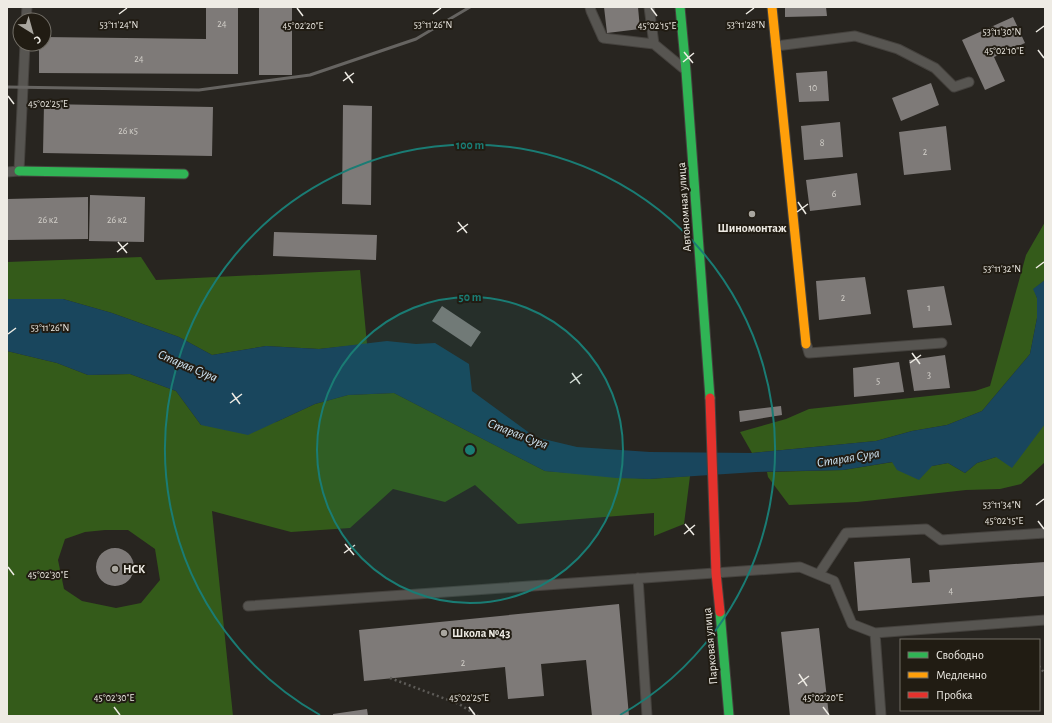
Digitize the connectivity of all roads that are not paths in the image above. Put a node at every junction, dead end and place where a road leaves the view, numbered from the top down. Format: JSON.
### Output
{"nodes":[{"id":1,"x":590,"y":7,"type":"edge"},
{"id":2,"x":649,"y":7,"type":"edge"},
{"id":3,"x":680,"y":7,"type":"edge"},
{"id":4,"x":772,"y":7,"type":"edge"},
{"id":5,"x":654,"y":44,"type":"junction"},
{"id":6,"x":776,"y":46,"type":"junction"},
{"id":7,"x":25,"y":52,"type":"edge"},
{"id":8,"x":686,"y":71,"type":"junction"},
{"id":9,"x":969,"y":82,"type":"dead end"},
{"id":10,"x":19,"y":171,"type":"junction"},
{"id":11,"x":7,"y":172,"type":"edge"},
{"id":12,"x":184,"y":174,"type":"dead end"},
{"id":13,"x":942,"y":343,"type":"dead end"},
{"id":14,"x":806,"y":344,"type":"joint"},
{"id":15,"x":1045,"y":533,"type":"edge"},
{"id":16,"x":716,"y":573,"type":"junction"},
{"id":17,"x":819,"y":574,"type":"junction"},
{"id":18,"x":638,"y":578,"type":"junction"},
{"id":19,"x":248,"y":606,"type":"dead end"},
{"id":20,"x":1045,"y":620,"type":"edge"},
{"id":21,"x":875,"y":633,"type":"junction"},
{"id":22,"x":647,"y":716,"type":"edge"},
{"id":23,"x":729,"y":716,"type":"edge"},
{"id":24,"x":881,"y":716,"type":"edge"}],
"edges":[{"from":1,"to":5,"type":"lane"},
{"from":2,"to":5,"type":"lane"},
{"from":3,"to":8,"type":"main road","name":"Автономная улица"},
{"from":4,"to":6,"type":"main road"},
{"from":5,"to":8,"type":"lane"},
{"from":6,"to":9,"type":"lane"},
{"from":6,"to":14,"type":"main road"},
{"from":7,"to":10,"type":"lane"},
{"from":8,"to":16,"type":"main road","name":"Автономная улица"},
{"from":10,"to":11,"type":"lane"},
{"from":10,"to":12,"type":"main road"},
{"from":13,"to":14,"type":"lane"},
{"from":15,"to":17,"type":"lane"},
{"from":16,"to":17,"type":"lane"},
{"from":16,"to":18,"type":"lane"},
{"from":16,"to":23,"type":"main road","name":"Парковая улица"},
{"from":17,"to":21,"type":"lane"},
{"from":18,"to":19,"type":"lane"},
{"from":18,"to":22,"type":"lane"},
{"from":20,"to":21,"type":"lane"},
{"from":21,"to":24,"type":"lane"}]}
